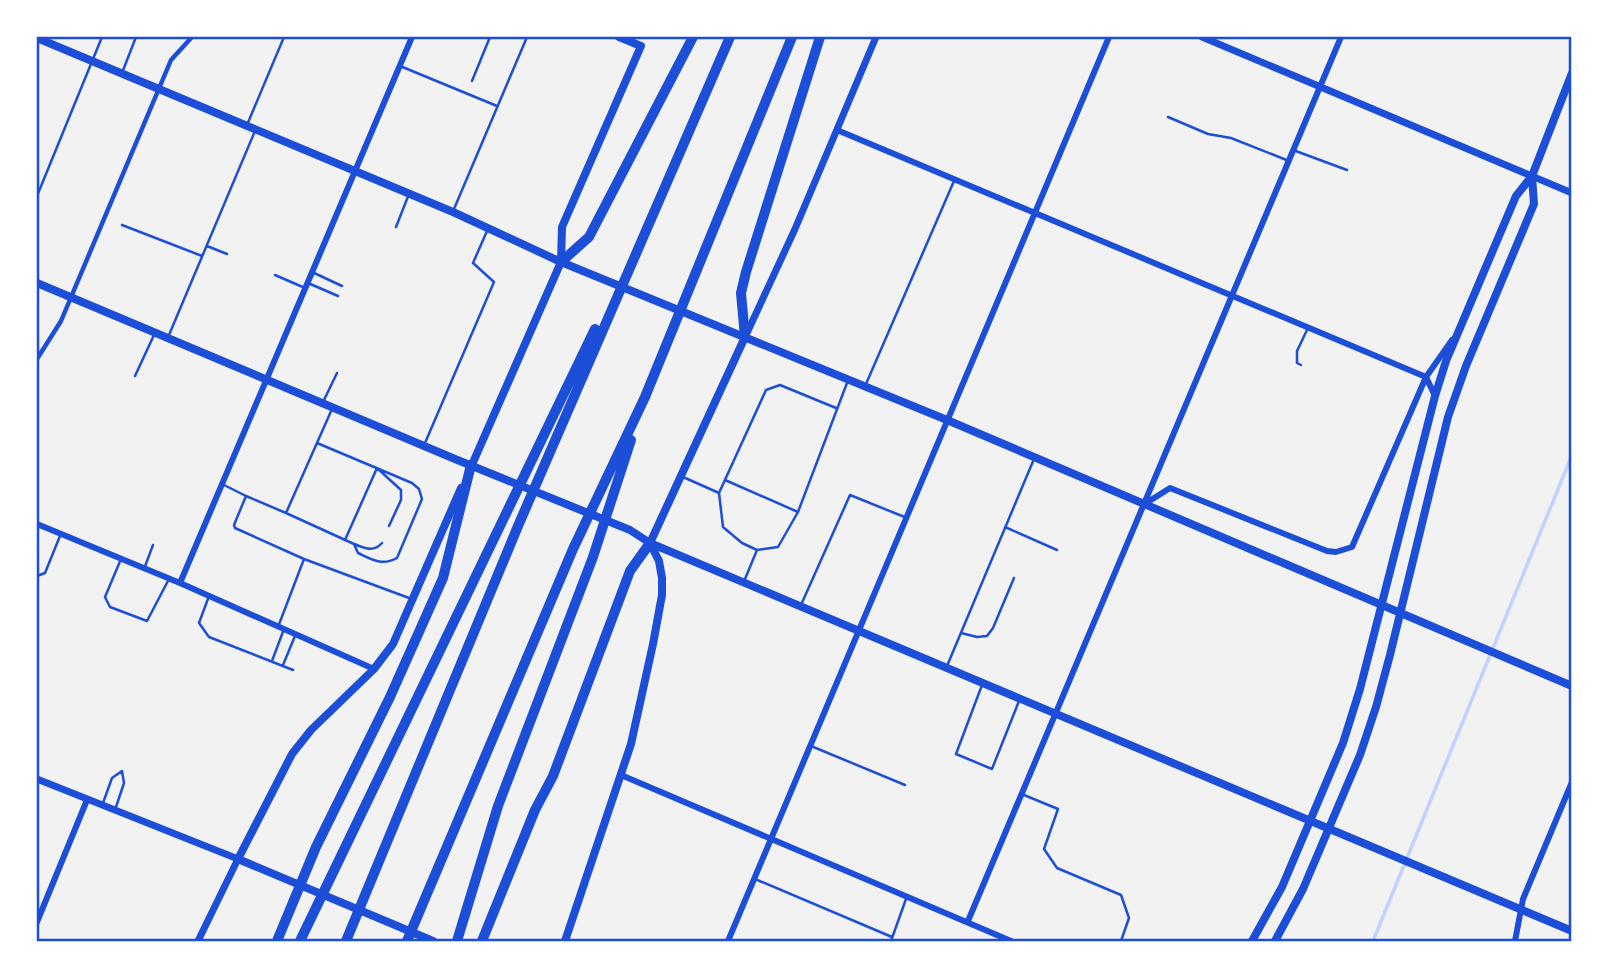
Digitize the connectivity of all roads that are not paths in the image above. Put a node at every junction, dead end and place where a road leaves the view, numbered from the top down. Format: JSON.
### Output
{"nodes":[{"id":1,"x":102,"y":37,"type":"edge"},
{"id":2,"x":136,"y":37,"type":"edge"},
{"id":3,"x":192,"y":37,"type":"edge"},
{"id":4,"x":284,"y":37,"type":"edge"},
{"id":5,"x":412,"y":37,"type":"edge"},
{"id":6,"x":490,"y":37,"type":"edge"},
{"id":7,"x":527,"y":37,"type":"edge"},
{"id":8,"x":619,"y":37,"type":"edge"},
{"id":9,"x":644,"y":37,"type":"edge"},
{"id":10,"x":693,"y":37,"type":"edge"},
{"id":11,"x":730,"y":37,"type":"edge"},
{"id":12,"x":792,"y":37,"type":"edge"},
{"id":13,"x":820,"y":37,"type":"edge"},
{"id":14,"x":876,"y":37,"type":"edge"},
{"id":15,"x":1110,"y":37,"type":"edge"},
{"id":16,"x":1202,"y":37,"type":"edge"},
{"id":17,"x":1341,"y":37,"type":"edge"},
{"id":18,"x":37,"y":38,"type":"edge"},
{"id":19,"x":640,"y":46,"type":"junction"},
{"id":20,"x":92,"y":61,"type":"junction"},
{"id":21,"x":400,"y":66,"type":"junction"},
{"id":22,"x":122,"y":73,"type":"junction"},
{"id":23,"x":1572,"y":73,"type":"edge"},
{"id":24,"x":472,"y":80,"type":"dead end"},
{"id":25,"x":1320,"y":86,"type":"junction"},
{"id":26,"x":159,"y":88,"type":"junction"},
{"id":27,"x":498,"y":106,"type":"junction"},
{"id":28,"x":1168,"y":117,"type":"dead end"},
{"id":29,"x":247,"y":125,"type":"junction"},
{"id":30,"x":256,"y":129,"type":"junction"},
{"id":31,"x":837,"y":130,"type":"junction"},
{"id":32,"x":1293,"y":150,"type":"junction"},
{"id":33,"x":1289,"y":160,"type":"junction"},
{"id":34,"x":1347,"y":170,"type":"dead end"},
{"id":35,"x":355,"y":171,"type":"junction"},
{"id":36,"x":1532,"y":176,"type":"junction"},
{"id":37,"x":955,"y":178,"type":"junction"},
{"id":38,"x":1572,"y":193,"type":"edge"},
{"id":39,"x":409,"y":194,"type":"junction"},
{"id":40,"x":37,"y":196,"type":"edge"},
{"id":41,"x":659,"y":197,"type":"junction"},
{"id":42,"x":453,"y":212,"type":"junction"},
{"id":43,"x":1036,"y":212,"type":"junction"},
{"id":44,"x":122,"y":225,"type":"dead end"},
{"id":45,"x":396,"y":227,"type":"dead end"},
{"id":46,"x":488,"y":228,"type":"junction"},
{"id":47,"x":207,"y":246,"type":"junction"},
{"id":48,"x":227,"y":254,"type":"dead end"},
{"id":49,"x":202,"y":257,"type":"junction"},
{"id":50,"x":561,"y":262,"type":"junction"},
{"id":51,"x":312,"y":272,"type":"junction"},
{"id":52,"x":275,"y":275,"type":"dead end"},
{"id":53,"x":37,"y":283,"type":"edge"},
{"id":54,"x":307,"y":286,"type":"junction"},
{"id":55,"x":342,"y":286,"type":"dead end"},
{"id":56,"x":1232,"y":295,"type":"junction"},
{"id":57,"x":338,"y":296,"type":"dead end"},
{"id":58,"x":71,"y":298,"type":"junction"},
{"id":59,"x":1308,"y":327,"type":"junction"},
{"id":60,"x":1459,"y":330,"type":"junction"},
{"id":61,"x":155,"y":332,"type":"junction"},
{"id":62,"x":745,"y":337,"type":"junction"},
{"id":63,"x":168,"y":338,"type":"junction"},
{"id":64,"x":37,"y":359,"type":"edge"},
{"id":65,"x":1301,"y":365,"type":"dead end"},
{"id":66,"x":337,"y":373,"type":"dead end"},
{"id":67,"x":135,"y":376,"type":"dead end"},
{"id":68,"x":1426,"y":377,"type":"junction"},
{"id":69,"x":267,"y":380,"type":"junction"},
{"id":70,"x":849,"y":380,"type":"junction"},
{"id":71,"x":865,"y":386,"type":"junction"},
{"id":72,"x":1435,"y":396,"type":"junction"},
{"id":73,"x":645,"y":397,"type":"junction"},
{"id":74,"x":323,"y":403,"type":"junction"},
{"id":75,"x":332,"y":408,"type":"junction"},
{"id":76,"x":837,"y":409,"type":"junction"},
{"id":77,"x":947,"y":420,"type":"junction"},
{"id":78,"x":317,"y":443,"type":"junction"},
{"id":79,"x":424,"y":446,"type":"junction"},
{"id":80,"x":1034,"y":458,"type":"junction"},
{"id":81,"x":471,"y":465,"type":"junction"},
{"id":82,"x":377,"y":468,"type":"junction"},
{"id":83,"x":681,"y":476,"type":"junction"},
{"id":84,"x":724,"y":480,"type":"junction"},
{"id":85,"x":222,"y":484,"type":"junction"},
{"id":86,"x":719,"y":493,"type":"junction"},
{"id":87,"x":246,"y":496,"type":"junction"},
{"id":88,"x":1143,"y":505,"type":"junction"},
{"id":89,"x":798,"y":512,"type":"junction"},
{"id":90,"x":286,"y":513,"type":"junction"},
{"id":91,"x":907,"y":518,"type":"junction"},
{"id":92,"x":37,"y":524,"type":"edge"},
{"id":93,"x":389,"y":526,"type":"dead end"},
{"id":94,"x":1005,"y":527,"type":"junction"},
{"id":95,"x":61,"y":534,"type":"junction"},
{"id":96,"x":345,"y":540,"type":"junction"},
{"id":97,"x":382,"y":543,"type":"dead end"},
{"id":98,"x":650,"y":543,"type":"junction"},
{"id":99,"x":354,"y":544,"type":"junction"},
{"id":100,"x":153,"y":545,"type":"dead end"},
{"id":101,"x":757,"y":550,"type":"junction"},
{"id":102,"x":1057,"y":550,"type":"dead end"},
{"id":103,"x":121,"y":559,"type":"junction"},
{"id":104,"x":304,"y":559,"type":"junction"},
{"id":105,"x":144,"y":569,"type":"junction"},
{"id":106,"x":37,"y":576,"type":"edge"},
{"id":107,"x":1014,"y":578,"type":"dead end"},
{"id":108,"x":169,"y":579,"type":"junction"},
{"id":109,"x":744,"y":582,"type":"junction"},
{"id":110,"x":180,"y":583,"type":"junction"},
{"id":111,"x":209,"y":596,"type":"junction"},
{"id":112,"x":413,"y":600,"type":"junction"},
{"id":113,"x":801,"y":605,"type":"junction"},
{"id":114,"x":281,"y":628,"type":"junction"},
{"id":115,"x":859,"y":629,"type":"junction"},
{"id":116,"x":961,"y":633,"type":"junction"},
{"id":117,"x":296,"y":635,"type":"junction"},
{"id":118,"x":272,"y":661,"type":"junction"},
{"id":119,"x":283,"y":665,"type":"junction"},
{"id":120,"x":947,"y":666,"type":"junction"},
{"id":121,"x":374,"y":669,"type":"junction"},
{"id":122,"x":293,"y":670,"type":"dead end"},
{"id":123,"x":984,"y":682,"type":"junction"},
{"id":124,"x":1572,"y":686,"type":"edge"},
{"id":125,"x":1021,"y":697,"type":"junction"},
{"id":126,"x":1056,"y":712,"type":"junction"},
{"id":127,"x":811,"y":746,"type":"junction"},
{"id":128,"x":621,"y":775,"type":"junction"},
{"id":129,"x":37,"y":779,"type":"edge"},
{"id":130,"x":1572,"y":782,"type":"edge"},
{"id":131,"x":905,"y":785,"type":"dead end"},
{"id":132,"x":1021,"y":794,"type":"junction"},
{"id":133,"x":86,"y":800,"type":"junction"},
{"id":134,"x":102,"y":806,"type":"junction"},
{"id":135,"x":115,"y":811,"type":"junction"},
{"id":136,"x":772,"y":838,"type":"junction"},
{"id":137,"x":238,"y":859,"type":"junction"},
{"id":138,"x":755,"y":879,"type":"junction"},
{"id":139,"x":907,"y":895,"type":"junction"},
{"id":140,"x":968,"y":921,"type":"junction"},
{"id":141,"x":37,"y":922,"type":"edge"},
{"id":142,"x":1572,"y":931,"type":"edge"},
{"id":143,"x":892,"y":936,"type":"junction"},
{"id":144,"x":301,"y":939,"type":"edge"},
{"id":145,"x":198,"y":941,"type":"edge"},
{"id":146,"x":277,"y":941,"type":"edge"},
{"id":147,"x":346,"y":941,"type":"edge"},
{"id":148,"x":407,"y":941,"type":"edge"},
{"id":149,"x":433,"y":941,"type":"edge"},
{"id":150,"x":457,"y":941,"type":"edge"},
{"id":151,"x":482,"y":941,"type":"edge"},
{"id":152,"x":565,"y":941,"type":"edge"},
{"id":153,"x":728,"y":941,"type":"edge"},
{"id":154,"x":891,"y":941,"type":"edge"},
{"id":155,"x":1011,"y":941,"type":"edge"},
{"id":156,"x":1121,"y":941,"type":"edge"},
{"id":157,"x":1252,"y":941,"type":"edge"},
{"id":158,"x":1275,"y":941,"type":"edge"},
{"id":159,"x":1515,"y":941,"type":"edge"}],
"edges":[{"from":1,"to":20,"type":"lane"},
{"from":2,"to":22,"type":"lane"},
{"from":3,"to":26,"type":"street"},
{"from":4,"to":29,"type":"lane"},
{"from":5,"to":21,"type":"street"},
{"from":6,"to":24,"type":"lane"},
{"from":7,"to":27,"type":"lane"},
{"from":8,"to":19,"type":"main road"},
{"from":9,"to":19,"type":"street"},
{"from":10,"to":50,"type":"highway"},
{"from":11,"to":41,"type":"highway"},
{"from":12,"to":73,"type":"highway"},
{"from":13,"to":62,"type":"highway"},
{"from":14,"to":31,"type":"street"},
{"from":15,"to":43,"type":"street"},
{"from":16,"to":25,"type":"street"},
{"from":17,"to":25,"type":"street"},
{"from":18,"to":20,"type":"main road"},
{"from":19,"to":50,"type":"main road"},
{"from":20,"to":22,"type":"main road"},
{"from":20,"to":40,"type":"lane"},
{"from":21,"to":27,"type":"lane"},
{"from":21,"to":35,"type":"street"},
{"from":22,"to":26,"type":"main road"},
{"from":23,"to":36,"type":"main road"},
{"from":25,"to":32,"type":"street"},
{"from":25,"to":36,"type":"street"},
{"from":26,"to":29,"type":"main road"},
{"from":26,"to":58,"type":"street"},
{"from":27,"to":42,"type":"lane"},
{"from":28,"to":33,"type":"lane"},
{"from":29,"to":30,"type":"main road"},
{"from":30,"to":35,"type":"main road"},
{"from":30,"to":47,"type":"lane"},
{"from":31,"to":37,"type":"street"},
{"from":31,"to":62,"type":"street"},
{"from":32,"to":33,"type":"street"},
{"from":32,"to":34,"type":"lane"},
{"from":33,"to":56,"type":"street"},
{"from":35,"to":39,"type":"main road"},
{"from":35,"to":51,"type":"street"},
{"from":36,"to":38,"type":"street"},
{"from":36,"to":60,"type":"main road"},
{"from":36,"to":158,"type":"main road"},
{"from":37,"to":43,"type":"street"},
{"from":37,"to":71,"type":"lane"},
{"from":39,"to":42,"type":"main road"},
{"from":39,"to":45,"type":"lane"},
{"from":41,"to":144,"type":"highway"},
{"from":41,"to":147,"type":"highway"},
{"from":42,"to":46,"type":"main road"},
{"from":43,"to":56,"type":"street"},
{"from":43,"to":77,"type":"street"},
{"from":44,"to":49,"type":"lane"},
{"from":46,"to":50,"type":"main road"},
{"from":46,"to":79,"type":"lane"},
{"from":47,"to":48,"type":"lane"},
{"from":47,"to":49,"type":"lane"},
{"from":49,"to":63,"type":"lane"},
{"from":50,"to":62,"type":"main road"},
{"from":50,"to":81,"type":"main road"},
{"from":51,"to":54,"type":"street"},
{"from":51,"to":55,"type":"lane"},
{"from":52,"to":54,"type":"lane"},
{"from":53,"to":58,"type":"main road"},
{"from":54,"to":57,"type":"lane"},
{"from":54,"to":69,"type":"street"},
{"from":56,"to":59,"type":"street"},
{"from":56,"to":88,"type":"street"},
{"from":58,"to":61,"type":"main road"},
{"from":58,"to":64,"type":"street"},
{"from":59,"to":65,"type":"lane"},
{"from":59,"to":68,"type":"street"},
{"from":60,"to":68,"type":"street"},
{"from":60,"to":72,"type":"main road"},
{"from":61,"to":63,"type":"main road"},
{"from":61,"to":67,"type":"lane"},
{"from":62,"to":70,"type":"main road"},
{"from":62,"to":83,"type":"main road"},
{"from":63,"to":69,"type":"main road"},
{"from":66,"to":74,"type":"lane"},
{"from":68,"to":72,"type":"street"},
{"from":68,"to":88,"type":"street"},
{"from":69,"to":74,"type":"main road"},
{"from":69,"to":85,"type":"street"},
{"from":70,"to":71,"type":"main road"},
{"from":70,"to":76,"type":"lane"},
{"from":71,"to":77,"type":"main road"},
{"from":72,"to":157,"type":"main road"},
{"from":73,"to":148,"type":"highway"},
{"from":73,"to":150,"type":"highway"},
{"from":74,"to":75,"type":"main road"},
{"from":75,"to":78,"type":"lane"},
{"from":75,"to":79,"type":"main road"},
{"from":76,"to":84,"type":"lane"},
{"from":76,"to":89,"type":"lane"},
{"from":77,"to":80,"type":"main road"},
{"from":77,"to":91,"type":"street"},
{"from":78,"to":82,"type":"lane"},
{"from":78,"to":90,"type":"lane"},
{"from":79,"to":81,"type":"main road"},
{"from":80,"to":88,"type":"main road"},
{"from":80,"to":94,"type":"lane"},
{"from":81,"to":98,"type":"main road"},
{"from":81,"to":112,"type":"main road"},
{"from":81,"to":146,"type":"highway"},
{"from":82,"to":93,"type":"lane"},
{"from":82,"to":96,"type":"lane"},
{"from":82,"to":99,"type":"lane"},
{"from":83,"to":86,"type":"lane"},
{"from":83,"to":98,"type":"main road"},
{"from":84,"to":86,"type":"lane"},
{"from":84,"to":89,"type":"lane"},
{"from":85,"to":87,"type":"lane"},
{"from":85,"to":110,"type":"street"},
{"from":86,"to":101,"type":"lane"},
{"from":87,"to":90,"type":"lane"},
{"from":87,"to":104,"type":"lane"},
{"from":88,"to":124,"type":"main road"},
{"from":88,"to":126,"type":"street"},
{"from":89,"to":101,"type":"lane"},
{"from":90,"to":96,"type":"lane"},
{"from":91,"to":113,"type":"lane"},
{"from":91,"to":115,"type":"street"},
{"from":92,"to":95,"type":"street"},
{"from":94,"to":102,"type":"lane"},
{"from":94,"to":116,"type":"lane"},
{"from":95,"to":103,"type":"street"},
{"from":95,"to":106,"type":"lane"},
{"from":96,"to":99,"type":"lane"},
{"from":97,"to":99,"type":"lane"},
{"from":98,"to":109,"type":"main road"},
{"from":98,"to":128,"type":"main road"},
{"from":98,"to":151,"type":"highway"},
{"from":100,"to":105,"type":"lane"},
{"from":101,"to":109,"type":"lane"},
{"from":103,"to":105,"type":"street"},
{"from":103,"to":108,"type":"lane"},
{"from":104,"to":112,"type":"lane"},
{"from":104,"to":114,"type":"lane"},
{"from":105,"to":108,"type":"street"},
{"from":107,"to":116,"type":"lane"},
{"from":108,"to":110,"type":"street"},
{"from":109,"to":113,"type":"main road"},
{"from":110,"to":111,"type":"street"},
{"from":111,"to":114,"type":"street"},
{"from":111,"to":118,"type":"lane"},
{"from":112,"to":121,"type":"main road"},
{"from":113,"to":115,"type":"main road"},
{"from":114,"to":117,"type":"street"},
{"from":114,"to":118,"type":"lane"},
{"from":115,"to":120,"type":"main road"},
{"from":115,"to":127,"type":"street"},
{"from":116,"to":120,"type":"lane"},
{"from":117,"to":119,"type":"lane"},
{"from":117,"to":121,"type":"street"},
{"from":118,"to":119,"type":"lane"},
{"from":119,"to":122,"type":"lane"},
{"from":120,"to":123,"type":"main road"},
{"from":121,"to":137,"type":"main road"},
{"from":123,"to":125,"type":"main road"},
{"from":123,"to":125,"type":"lane"},
{"from":125,"to":126,"type":"main road"},
{"from":126,"to":132,"type":"street"},
{"from":126,"to":142,"type":"main road"},
{"from":127,"to":131,"type":"lane"},
{"from":127,"to":136,"type":"street"},
{"from":128,"to":136,"type":"street"},
{"from":128,"to":152,"type":"main road"},
{"from":129,"to":133,"type":"street"},
{"from":130,"to":159,"type":"street"},
{"from":132,"to":140,"type":"street"},
{"from":132,"to":156,"type":"lane"},
{"from":133,"to":134,"type":"street"},
{"from":133,"to":141,"type":"street"},
{"from":134,"to":135,"type":"street"},
{"from":134,"to":135,"type":"lane"},
{"from":135,"to":137,"type":"street"},
{"from":136,"to":138,"type":"street"},
{"from":136,"to":139,"type":"street"},
{"from":137,"to":145,"type":"street"},
{"from":137,"to":149,"type":"main road"},
{"from":138,"to":143,"type":"lane"},
{"from":138,"to":153,"type":"street"},
{"from":139,"to":140,"type":"street"},
{"from":139,"to":143,"type":"lane"},
{"from":140,"to":155,"type":"street"},
{"from":143,"to":154,"type":"lane"}]}
